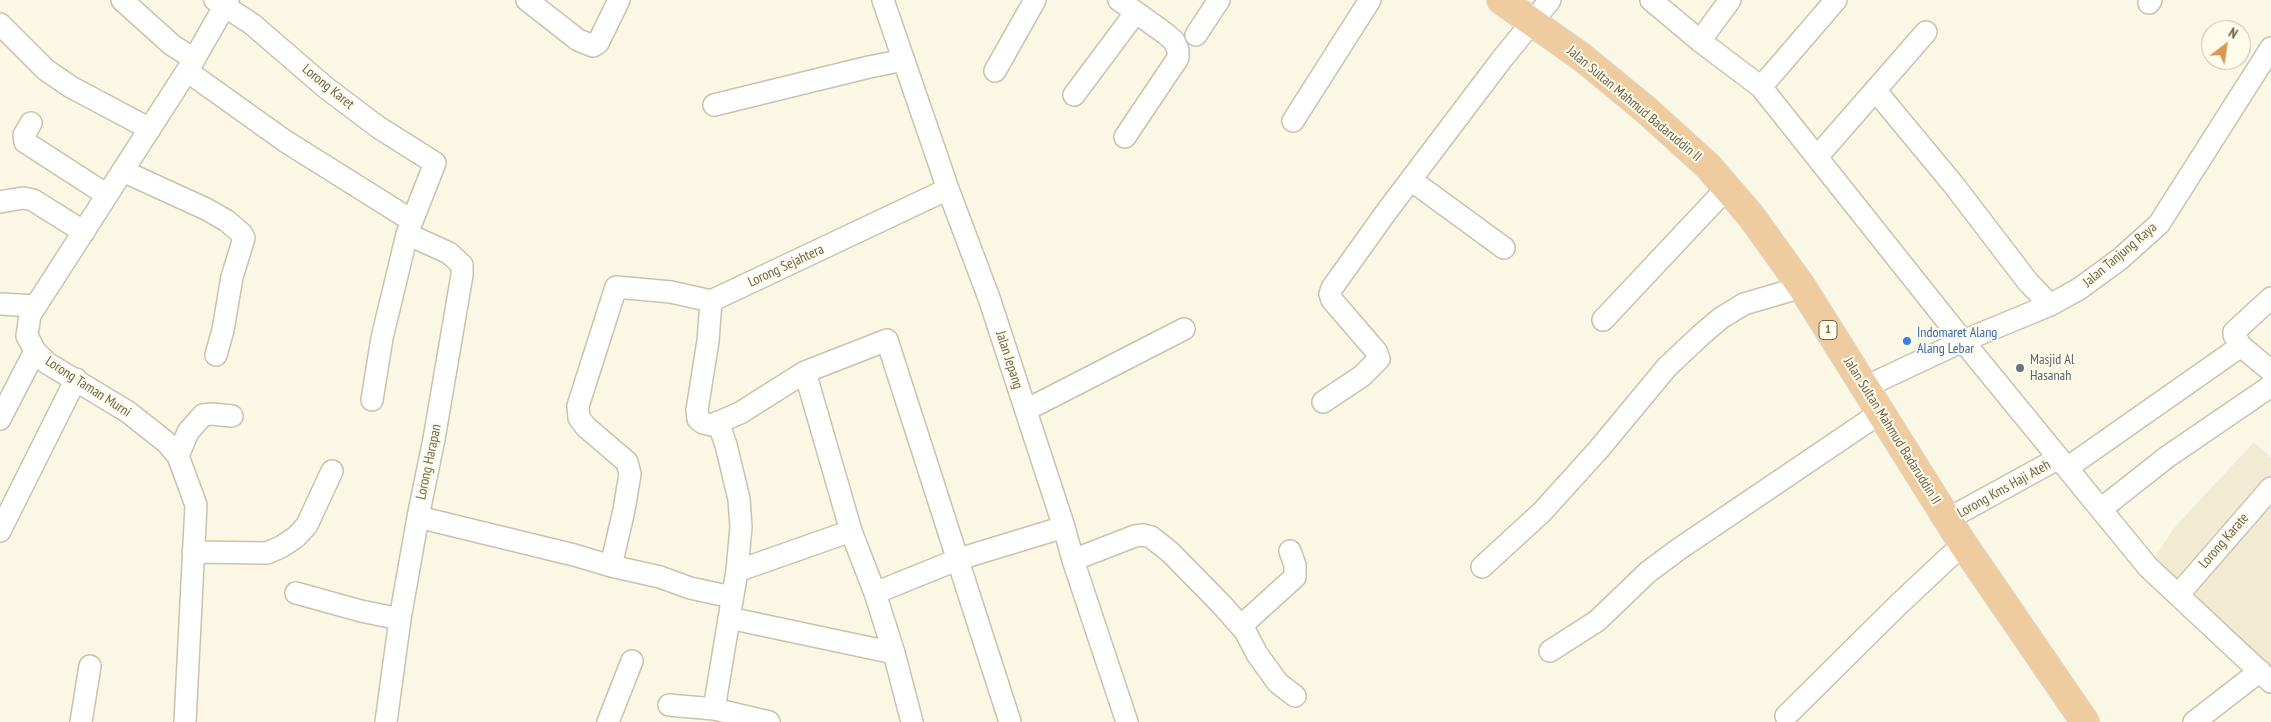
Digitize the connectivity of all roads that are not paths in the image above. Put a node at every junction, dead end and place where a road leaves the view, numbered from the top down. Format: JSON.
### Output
{"nodes":[{"id":1,"x":122,"y":0,"type":"edge"},
{"id":2,"x":527,"y":0,"type":"edge"},
{"id":3,"x":619,"y":0,"type":"edge"},
{"id":4,"x":883,"y":0,"type":"edge"},
{"id":5,"x":1035,"y":0,"type":"edge"},
{"id":6,"x":1219,"y":0,"type":"edge"},
{"id":7,"x":1370,"y":0,"type":"edge"},
{"id":8,"x":1501,"y":0,"type":"edge"},
{"id":9,"x":1550,"y":0,"type":"edge"},
{"id":10,"x":1650,"y":0,"type":"edge"},
{"id":11,"x":1730,"y":0,"type":"edge"},
{"id":12,"x":1836,"y":0,"type":"edge"},
{"id":13,"x":222,"y":2,"type":"edge"},
{"id":14,"x":1127,"y":6,"type":"edge"},
{"id":15,"x":1532,"y":21,"type":"junction"},
{"id":16,"x":0,"y":24,"type":"edge"},
{"id":17,"x":1926,"y":32,"type":"dead end"},
{"id":18,"x":1196,"y":35,"type":"dead end"},
{"id":19,"x":1700,"y":41,"type":"junction"},
{"id":20,"x":2271,"y":48,"type":"edge"},
{"id":21,"x":904,"y":60,"type":"junction"},
{"id":22,"x":191,"y":65,"type":"junction"},
{"id":23,"x":995,"y":71,"type":"dead end"},
{"id":24,"x":1761,"y":87,"type":"junction"},
{"id":25,"x":1875,"y":90,"type":"junction"},
{"id":26,"x":1074,"y":95,"type":"dead end"},
{"id":27,"x":714,"y":105,"type":"dead end"},
{"id":28,"x":1293,"y":121,"type":"dead end"},
{"id":29,"x":31,"y":123,"type":"dead end"},
{"id":30,"x":150,"y":129,"type":"junction"},
{"id":31,"x":1125,"y":137,"type":"dead end"},
{"id":32,"x":1817,"y":158,"type":"junction"},
{"id":33,"x":123,"y":172,"type":"junction"},
{"id":34,"x":1411,"y":180,"type":"junction"},
{"id":35,"x":1727,"y":188,"type":"junction"},
{"id":36,"x":948,"y":189,"type":"junction"},
{"id":37,"x":107,"y":195,"type":"junction"},
{"id":38,"x":0,"y":202,"type":"edge"},
{"id":39,"x":409,"y":227,"type":"junction"},
{"id":40,"x":84,"y":232,"type":"junction"},
{"id":41,"x":1504,"y":248,"type":"dead end"},
{"id":42,"x":1802,"y":287,"type":"junction"},
{"id":43,"x":2271,"y":298,"type":"edge"},
{"id":44,"x":712,"y":301,"type":"junction"},
{"id":45,"x":0,"y":304,"type":"edge"},
{"id":46,"x":2050,"y":305,"type":"junction"},
{"id":47,"x":36,"y":306,"type":"junction"},
{"id":48,"x":1603,"y":320,"type":"dead end"},
{"id":49,"x":1184,"y":329,"type":"dead end"},
{"id":50,"x":2238,"y":340,"type":"junction"},
{"id":51,"x":1963,"y":341,"type":"junction"},
{"id":52,"x":35,"y":351,"type":"junction"},
{"id":53,"x":216,"y":355,"type":"dead end"},
{"id":54,"x":2271,"y":371,"type":"edge"},
{"id":55,"x":805,"y":372,"type":"junction"},
{"id":56,"x":76,"y":379,"type":"junction"},
{"id":57,"x":2271,"y":386,"type":"edge"},
{"id":58,"x":1867,"y":388,"type":"junction"},
{"id":59,"x":372,"y":400,"type":"dead end"},
{"id":60,"x":1323,"y":402,"type":"dead end"},
{"id":61,"x":1026,"y":410,"type":"junction"},
{"id":62,"x":1880,"y":413,"type":"junction"},
{"id":63,"x":232,"y":416,"type":"dead end"},
{"id":64,"x":0,"y":418,"type":"edge"},
{"id":65,"x":718,"y":422,"type":"junction"},
{"id":66,"x":178,"y":456,"type":"junction"},
{"id":67,"x":2063,"y":463,"type":"junction"},
{"id":68,"x":332,"y":472,"type":"dead end"},
{"id":69,"x":2271,"y":488,"type":"edge"},
{"id":70,"x":2101,"y":509,"type":"junction"},
{"id":71,"x":418,"y":517,"type":"junction"},
{"id":72,"x":1948,"y":519,"type":"junction"},
{"id":73,"x":1,"y":527,"type":"edge"},
{"id":74,"x":1064,"y":527,"type":"junction"},
{"id":75,"x":851,"y":531,"type":"junction"},
{"id":76,"x":1963,"y":544,"type":"junction"},
{"id":77,"x":1290,"y":551,"type":"dead end"},
{"id":78,"x":193,"y":552,"type":"junction"},
{"id":79,"x":959,"y":559,"type":"junction"},
{"id":80,"x":1073,"y":560,"type":"junction"},
{"id":81,"x":611,"y":566,"type":"junction"},
{"id":82,"x":1482,"y":567,"type":"dead end"},
{"id":83,"x":737,"y":571,"type":"junction"},
{"id":84,"x":296,"y":593,"type":"dead end"},
{"id":85,"x":875,"y":593,"type":"junction"},
{"id":86,"x":2178,"y":595,"type":"junction"},
{"id":87,"x":731,"y":607,"type":"junction"},
{"id":88,"x":400,"y":619,"type":"junction"},
{"id":89,"x":1241,"y":626,"type":"junction"},
{"id":90,"x":1550,"y":650,"type":"dead end"},
{"id":91,"x":894,"y":653,"type":"junction"},
{"id":92,"x":632,"y":661,"type":"dead end"},
{"id":93,"x":90,"y":666,"type":"dead end"},
{"id":94,"x":2265,"y":676,"type":"edge"},
{"id":95,"x":1295,"y":696,"type":"dead end"},
{"id":96,"x":669,"y":705,"type":"dead end"},
{"id":97,"x":714,"y":709,"type":"junction"},
{"id":98,"x":1786,"y":716,"type":"dead end"},
{"id":99,"x":2083,"y":721,"type":"edge"},
{"id":100,"x":81,"y":722,"type":"edge"},
{"id":101,"x":185,"y":722,"type":"edge"},
{"id":102,"x":386,"y":722,"type":"edge"},
{"id":103,"x":608,"y":722,"type":"edge"},
{"id":104,"x":770,"y":722,"type":"edge"},
{"id":105,"x":912,"y":722,"type":"edge"},
{"id":106,"x":1010,"y":722,"type":"edge"},
{"id":107,"x":1127,"y":722,"type":"edge"},
{"id":108,"x":2194,"y":722,"type":"edge"}],
"edges":[{"from":1,"to":22,"type":"street"},
{"from":2,"to":3,"type":"street"},
{"from":4,"to":21,"type":"street","name":"Jalan Jepang"},
{"from":5,"to":23,"type":"street"},
{"from":6,"to":18,"type":"street"},
{"from":7,"to":28,"type":"street"},
{"from":8,"to":15,"type":"highway","name":"Jalan Sultan Mahmud Badaruddin II","number":"1"},
{"from":9,"to":15,"type":"street"},
{"from":10,"to":19,"type":"street"},
{"from":11,"to":19,"type":"street"},
{"from":12,"to":24,"type":"street"},
{"from":13,"to":22,"type":"street","name":"Lorong Taman Murni"},
{"from":13,"to":39,"type":"street","name":"Lorong Karet"},
{"from":14,"to":26,"type":"street"},
{"from":14,"to":31,"type":"street"},
{"from":15,"to":34,"type":"street"},
{"from":15,"to":35,"type":"highway","name":"Jalan Sultan Mahmud Badaruddin II","number":"1"},
{"from":16,"to":30,"type":"street"},
{"from":17,"to":25,"type":"street"},
{"from":19,"to":24,"type":"street"},
{"from":20,"to":46,"type":"street","name":"Jalan Tanjung Raya"},
{"from":21,"to":27,"type":"street"},
{"from":21,"to":36,"type":"street","name":"Jalan Jepang"},
{"from":22,"to":30,"type":"street","name":"Lorong Taman Murni"},
{"from":22,"to":39,"type":"street"},
{"from":24,"to":32,"type":"street"},
{"from":25,"to":32,"type":"street"},
{"from":25,"to":46,"type":"street"},
{"from":29,"to":37,"type":"street"},
{"from":30,"to":33,"type":"street","name":"Lorong Taman Murni"},
{"from":32,"to":51,"type":"street"},
{"from":33,"to":37,"type":"street","name":"Lorong Taman Murni"},
{"from":33,"to":53,"type":"street"},
{"from":34,"to":41,"type":"street"},
{"from":34,"to":60,"type":"street"},
{"from":35,"to":42,"type":"highway","name":"Jalan Sultan Mahmud Badaruddin II","number":"1"},
{"from":35,"to":48,"type":"street"},
{"from":36,"to":44,"type":"street","name":"Lorong Sejahtera"},
{"from":36,"to":61,"type":"street","name":"Jalan Jepang"},
{"from":37,"to":40,"type":"street","name":"Lorong Taman Murni"},
{"from":38,"to":40,"type":"street"},
{"from":39,"to":59,"type":"street"},
{"from":39,"to":71,"type":"street","name":"Lorong Harapan"},
{"from":40,"to":47,"type":"street","name":"Lorong Taman Murni"},
{"from":42,"to":58,"type":"highway","name":"Jalan Sultan Mahmud Badaruddin II","number":"1"},
{"from":42,"to":82,"type":"street"},
{"from":43,"to":50,"type":"street","name":"Lorong Kms Haji Ateh"},
{"from":44,"to":65,"type":"street"},
{"from":44,"to":81,"type":"street"},
{"from":45,"to":47,"type":"street"},
{"from":46,"to":51,"type":"street","name":"Jalan Tanjung Raya"},
{"from":47,"to":52,"type":"street","name":"Lorong Taman Murni"},
{"from":49,"to":61,"type":"street"},
{"from":50,"to":54,"type":"street"},
{"from":50,"to":67,"type":"street","name":"Lorong Kms Haji Ateh"},
{"from":51,"to":58,"type":"street","name":"Jalan Tanjung Raya"},
{"from":51,"to":67,"type":"street"},
{"from":52,"to":56,"type":"street","name":"Lorong Taman Murni"},
{"from":52,"to":64,"type":"street"},
{"from":55,"to":65,"type":"street"},
{"from":55,"to":75,"type":"street"},
{"from":55,"to":79,"type":"street"},
{"from":56,"to":66,"type":"street","name":"Lorong Taman Murni"},
{"from":56,"to":73,"type":"street"},
{"from":57,"to":70,"type":"street"},
{"from":58,"to":62,"type":"highway","name":"Jalan Sultan Mahmud Badaruddin II","number":"1"},
{"from":61,"to":74,"type":"street","name":"Jalan Jepang"},
{"from":62,"to":72,"type":"highway","name":"Jalan Sultan Mahmud Badaruddin II","number":"1"},
{"from":62,"to":90,"type":"street"},
{"from":63,"to":66,"type":"street"},
{"from":65,"to":83,"type":"street"},
{"from":66,"to":78,"type":"street","name":"Lorong Taman Murni"},
{"from":67,"to":70,"type":"street"},
{"from":67,"to":72,"type":"street","name":"Lorong Kms Haji Ateh"},
{"from":68,"to":78,"type":"street"},
{"from":69,"to":86,"type":"street","name":"Lorong Karate"},
{"from":70,"to":86,"type":"street"},
{"from":71,"to":81,"type":"street"},
{"from":71,"to":88,"type":"street","name":"Lorong Harapan"},
{"from":72,"to":76,"type":"highway","name":"Jalan Sultan Mahmud Badaruddin II","number":"1"},
{"from":74,"to":79,"type":"street"},
{"from":74,"to":80,"type":"street","name":"Jalan Jepang"},
{"from":75,"to":83,"type":"street"},
{"from":75,"to":85,"type":"street"},
{"from":76,"to":98,"type":"street"},
{"from":76,"to":99,"type":"highway","name":"Jalan Sultan Mahmud Badaruddin II","number":"1"},
{"from":77,"to":89,"type":"street"},
{"from":78,"to":101,"type":"street","name":"Lorong Taman Murni"},
{"from":79,"to":85,"type":"street"},
{"from":79,"to":106,"type":"street"},
{"from":80,"to":89,"type":"street"},
{"from":80,"to":107,"type":"street","name":"Jalan Jepang"},
{"from":81,"to":87,"type":"street"},
{"from":83,"to":87,"type":"street"},
{"from":84,"to":88,"type":"street"},
{"from":85,"to":91,"type":"street"},
{"from":86,"to":94,"type":"street"},
{"from":87,"to":91,"type":"street"},
{"from":87,"to":97,"type":"street"},
{"from":88,"to":102,"type":"street","name":"Lorong Harapan"},
{"from":89,"to":95,"type":"street"},
{"from":91,"to":105,"type":"street"},
{"from":92,"to":103,"type":"street"},
{"from":93,"to":100,"type":"street"},
{"from":94,"to":108,"type":"street"},
{"from":96,"to":97,"type":"street"},
{"from":97,"to":104,"type":"street"}]}
